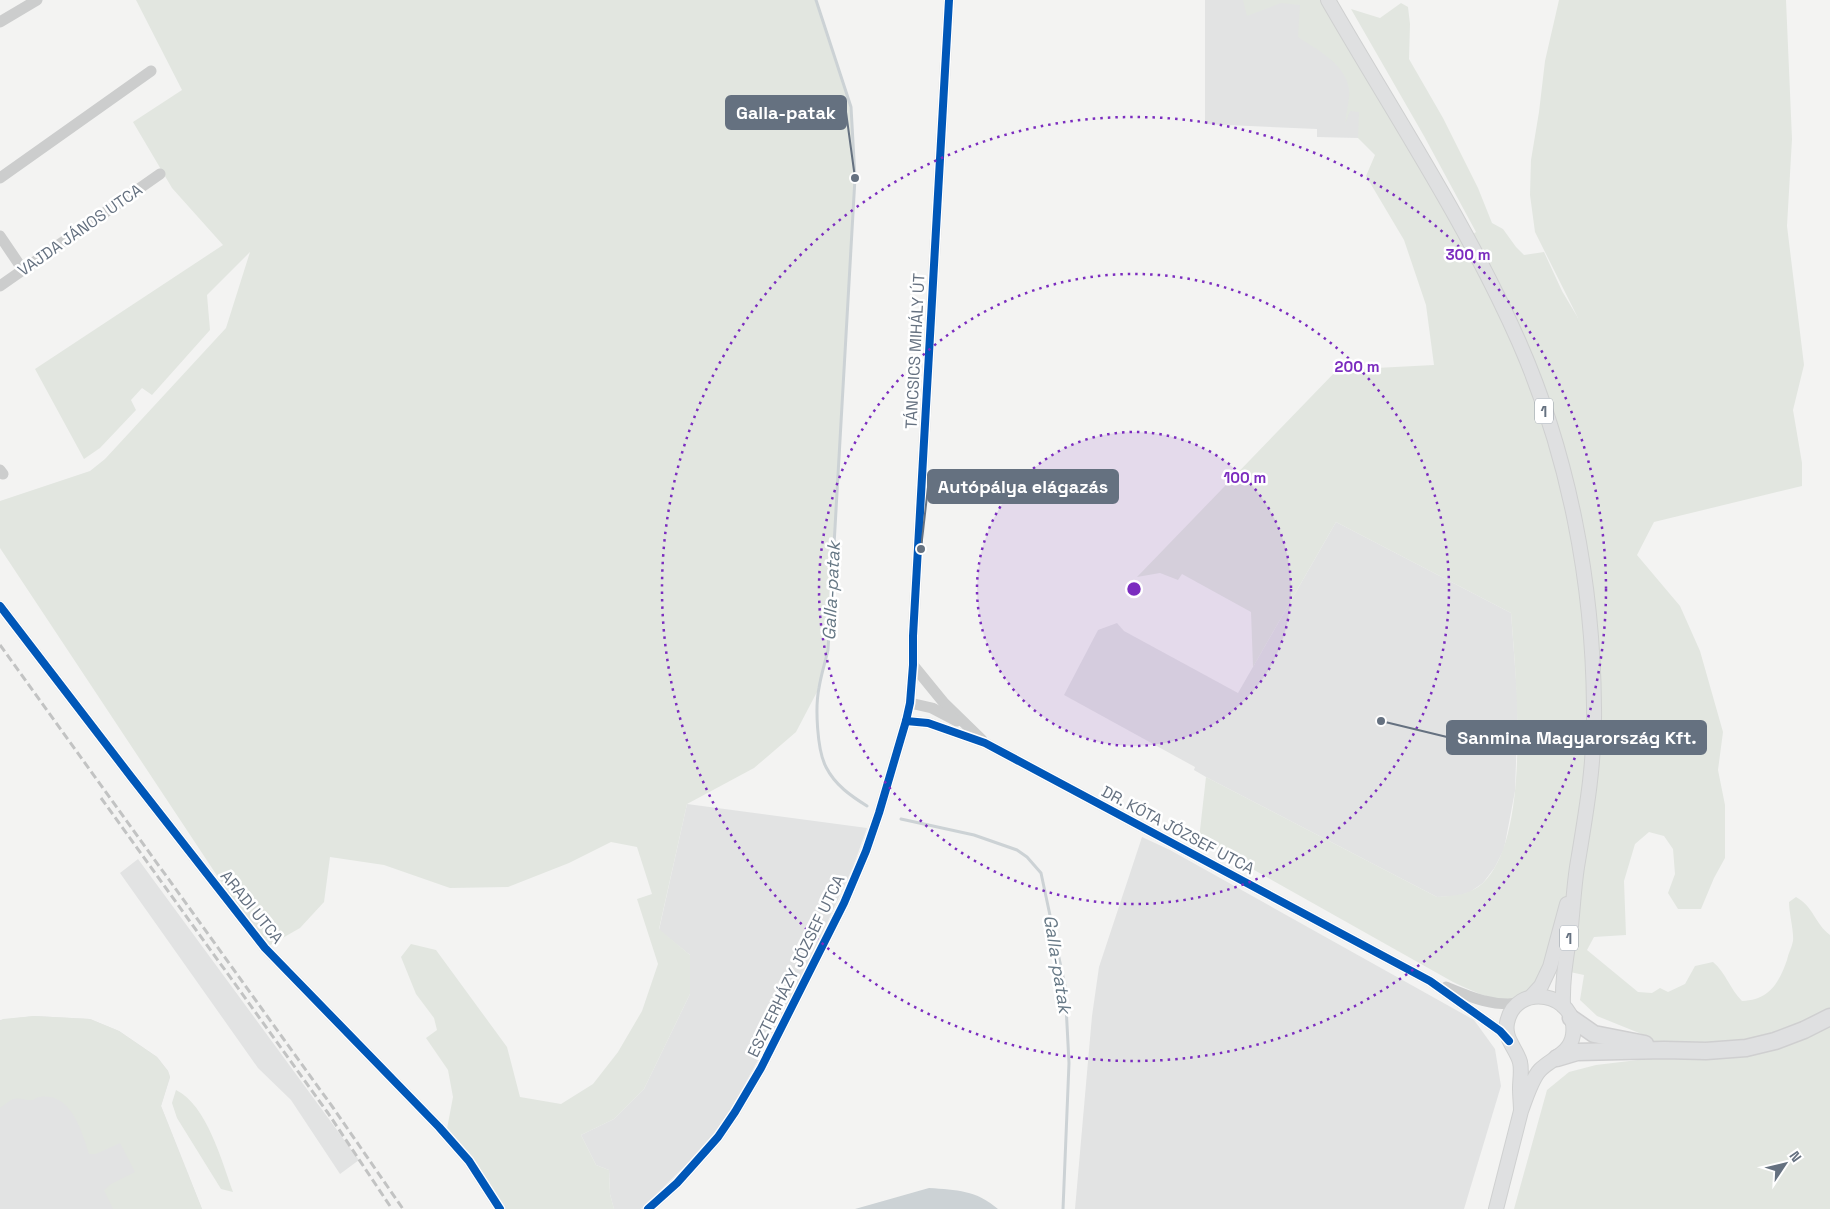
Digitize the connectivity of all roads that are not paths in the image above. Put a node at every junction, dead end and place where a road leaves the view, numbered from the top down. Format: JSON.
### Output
{"nodes":[{"id":1,"x":37,"y":0,"type":"edge"},
{"id":2,"x":949,"y":0,"type":"edge"},
{"id":3,"x":1328,"y":0,"type":"edge"},
{"id":4,"x":0,"y":22,"type":"edge"},
{"id":5,"x":151,"y":71,"type":"dead end"},
{"id":6,"x":160,"y":174,"type":"dead end"},
{"id":7,"x":0,"y":178,"type":"edge"},
{"id":8,"x":0,"y":236,"type":"edge"},
{"id":9,"x":23,"y":270,"type":"junction"},
{"id":10,"x":0,"y":286,"type":"edge"},
{"id":11,"x":0,"y":606,"type":"edge"},
{"id":12,"x":913,"y":665,"type":"junction"},
{"id":13,"x":910,"y":703,"type":"junction"},
{"id":14,"x":906,"y":721,"type":"junction"},
{"id":15,"x":967,"y":726,"type":"junction"},
{"id":16,"x":986,"y":743,"type":"junction"},
{"id":17,"x":1577,"y":870,"type":"junction"},
{"id":18,"x":1430,"y":981,"type":"junction"},
{"id":19,"x":1525,"y":1000,"type":"junction"},
{"id":20,"x":1567,"y":1012,"type":"junction"},
{"id":21,"x":1830,"y":1017,"type":"edge"},
{"id":22,"x":1512,"y":1046,"type":"junction"},
{"id":23,"x":1664,"y":1050,"type":"junction"},
{"id":24,"x":1557,"y":1058,"type":"junction"},
{"id":25,"x":1521,"y":1111,"type":"junction"},
{"id":26,"x":500,"y":1209,"type":"edge"},
{"id":27,"x":648,"y":1209,"type":"edge"},
{"id":28,"x":1496,"y":1209,"type":"edge"}],
"edges":[{"from":1,"to":4,"type":"street"},
{"from":2,"to":12,"type":"street","name":"TÁNCSICS MIHÁLY ÚT"},
{"from":3,"to":17,"type":"main road","number":"1"},
{"from":5,"to":7,"type":"street"},
{"from":6,"to":9,"type":"street","name":"VAJDA JÁNOS UTCA"},
{"from":8,"to":9,"type":"street"},
{"from":9,"to":10,"type":"street","name":"VAJDA JÁNOS UTCA"},
{"from":11,"to":26,"type":"street","name":"ARADI UTCA"},
{"from":12,"to":13,"type":"street","name":"TÁNCSICS MIHÁLY ÚT"},
{"from":12,"to":15,"type":"street","name":"DR. KÓTA JÓZSEF UTCA"},
{"from":13,"to":14,"type":"street","name":"ESZTERHÁZY JÓZSEF UTCA"},
{"from":13,"to":15,"type":"street","name":"DR. KÓTA JÓZSEF UTCA"},
{"from":14,"to":16,"type":"street","name":"DR. KÓTA JÓZSEF UTCA"},
{"from":14,"to":27,"type":"street","name":"ESZTERHÁZY JÓZSEF UTCA"},
{"from":15,"to":16,"type":"street","name":"DR. KÓTA JÓZSEF UTCA"},
{"from":16,"to":18,"type":"street","name":"DR. KÓTA JÓZSEF UTCA"},
{"from":17,"to":19,"type":"main road","number":"1"},
{"from":17,"to":20,"type":"main road","number":"1"},
{"from":18,"to":19,"type":"street"},
{"from":18,"to":22,"type":"street"},
{"from":19,"to":20,"type":"main road"},
{"from":19,"to":22,"type":"main road","number":"1"},
{"from":20,"to":23,"type":"highway"},
{"from":20,"to":24,"type":"main road","number":"1"},
{"from":21,"to":23,"type":"highway"},
{"from":22,"to":24,"type":"main road"},
{"from":22,"to":25,"type":"main road","number":"1"},
{"from":23,"to":24,"type":"highway"},
{"from":24,"to":25,"type":"main road","number":"1"},
{"from":25,"to":28,"type":"main road","number":"1"}]}
